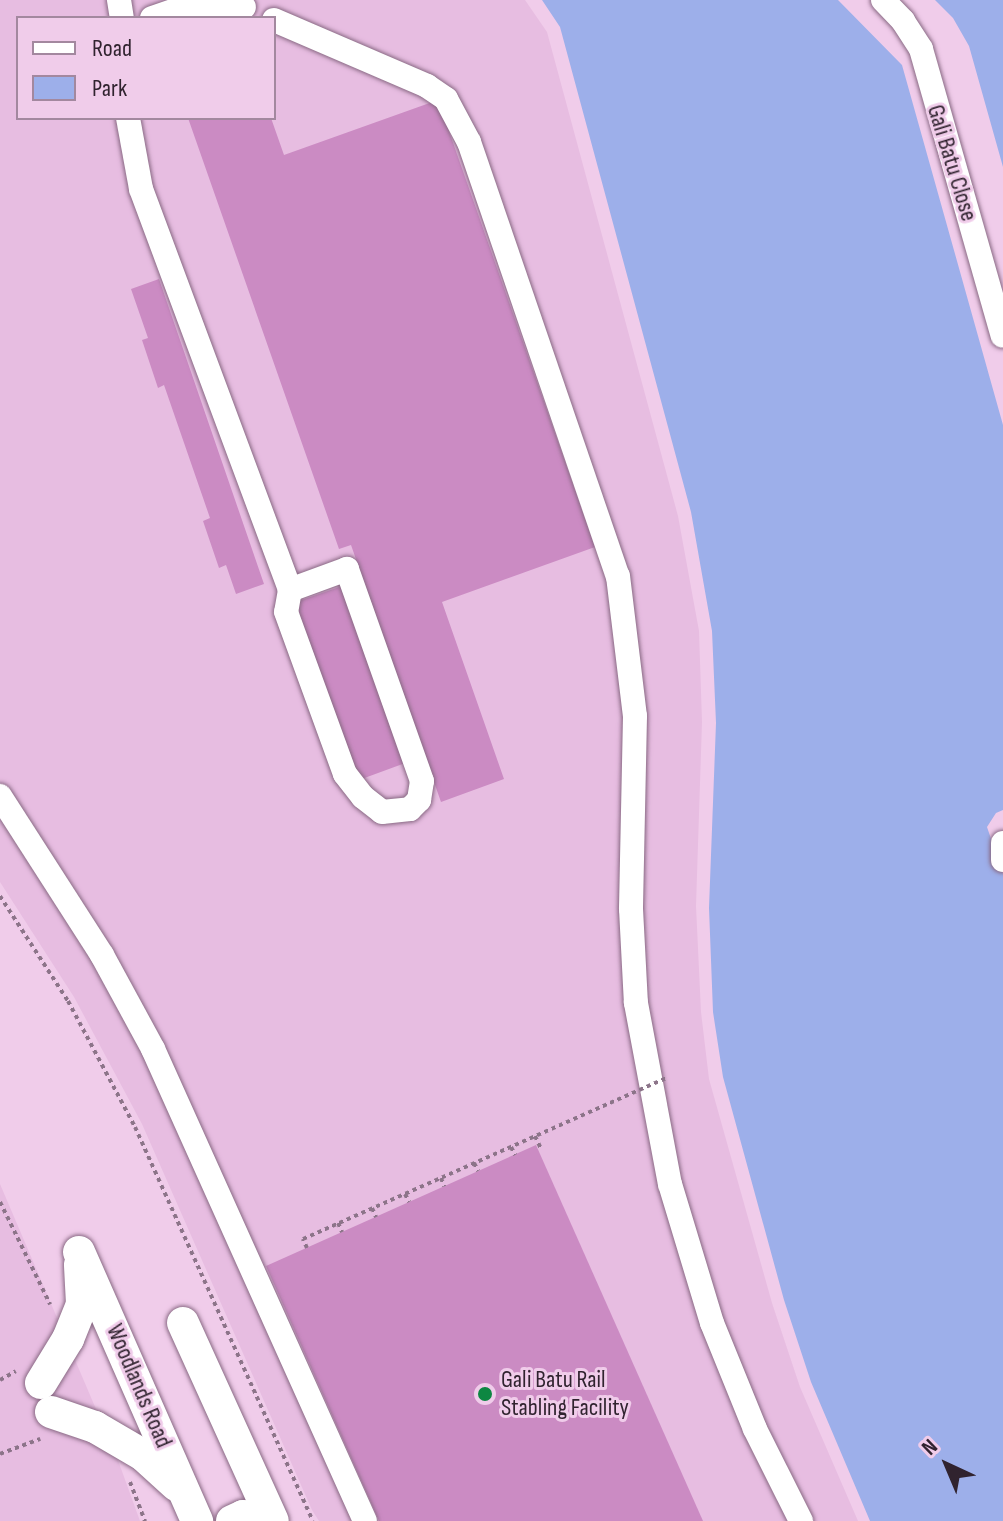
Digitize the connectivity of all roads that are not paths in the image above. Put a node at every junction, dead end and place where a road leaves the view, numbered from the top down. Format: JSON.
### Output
{"nodes":[{"id":1,"x":883,"y":0,"type":"edge"},
{"id":2,"x":238,"y":4,"type":"edge"},
{"id":3,"x":158,"y":16,"type":"edge"},
{"id":4,"x":265,"y":16,"type":"edge"},
{"id":5,"x":276,"y":21,"type":"edge"},
{"id":6,"x":128,"y":120,"type":"edge"},
{"id":7,"x":1003,"y":336,"type":"edge"},
{"id":8,"x":290,"y":590,"type":"junction"},
{"id":9,"x":0,"y":796,"type":"edge"},
{"id":10,"x":1003,"y":843,"type":"edge"},
{"id":11,"x":1003,"y":860,"type":"edge"},
{"id":12,"x":183,"y":1323,"type":"dead end"},
{"id":13,"x":190,"y":1507,"type":"edge"},
{"id":14,"x":232,"y":1521,"type":"edge"},
{"id":15,"x":258,"y":1521,"type":"edge"},
{"id":16,"x":273,"y":1521,"type":"edge"},
{"id":17,"x":365,"y":1521,"type":"edge"},
{"id":18,"x":801,"y":1521,"type":"edge"}],
"edges":[{"from":1,"to":7,"type":"lane","name":"Gali Batu Close"},
{"from":2,"to":3,"type":"lane"},
{"from":2,"to":4,"type":"lane"},
{"from":5,"to":18,"type":"lane"},
{"from":6,"to":8,"type":"lane"},
{"from":8,"to":8,"type":"lane"},
{"from":9,"to":17,"type":"lane"},
{"from":10,"to":11,"type":"lane"},
{"from":12,"to":16,"type":"main road"},
{"from":13,"to":13,"type":"main road","name":"Woodlands Road"},
{"from":14,"to":15,"type":"main road"}]}
